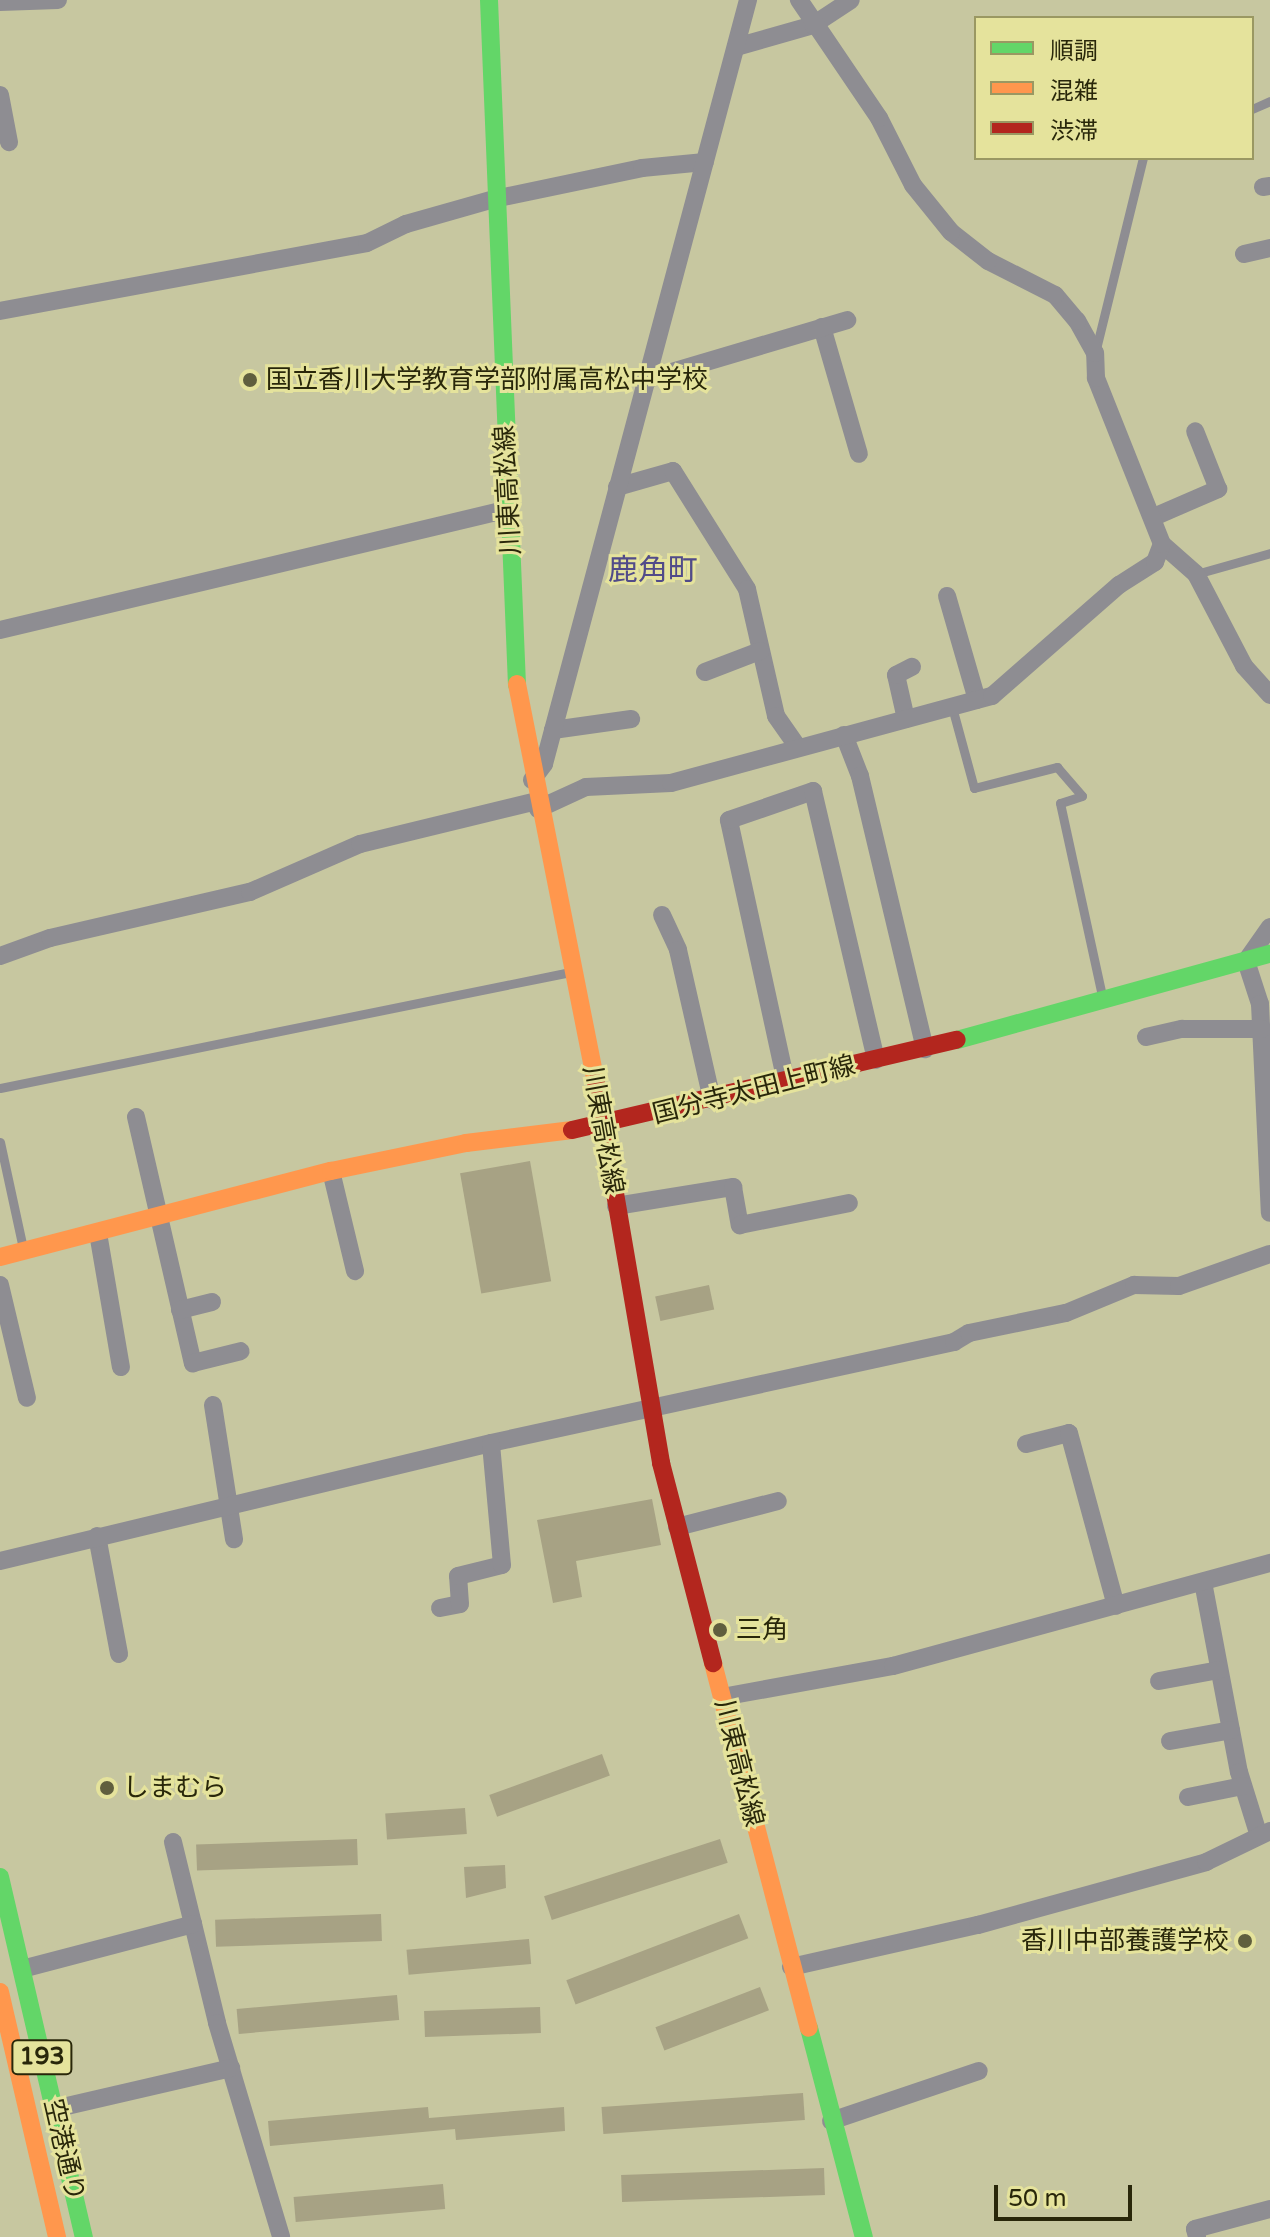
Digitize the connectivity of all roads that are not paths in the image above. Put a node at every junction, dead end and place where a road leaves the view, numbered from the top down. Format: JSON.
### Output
{"nodes":[{"id":1,"x":58,"y":0,"type":"edge"},
{"id":2,"x":489,"y":0,"type":"edge"},
{"id":3,"x":748,"y":0,"type":"edge"},
{"id":4,"x":799,"y":0,"type":"edge"},
{"id":5,"x":851,"y":0,"type":"edge"},
{"id":6,"x":0,"y":2,"type":"edge"},
{"id":7,"x":813,"y":25,"type":"junction"},
{"id":8,"x":736,"y":47,"type":"junction"},
{"id":9,"x":0,"y":95,"type":"edge"},
{"id":10,"x":9,"y":142,"type":"dead end"},
{"id":11,"x":1143,"y":160,"type":"edge"},
{"id":12,"x":705,"y":162,"type":"junction"},
{"id":13,"x":494,"y":199,"type":"junction"},
{"id":14,"x":1270,"y":248,"type":"edge"},
{"id":15,"x":1244,"y":254,"type":"dead end"},
{"id":16,"x":0,"y":311,"type":"edge"},
{"id":17,"x":847,"y":320,"type":"dead end"},
{"id":18,"x":822,"y":327,"type":"junction"},
{"id":19,"x":1095,"y":353,"type":"junction"},
{"id":20,"x":645,"y":380,"type":"junction"},
{"id":21,"x":1195,"y":431,"type":"dead end"},
{"id":22,"x":859,"y":454,"type":"dead end"},
{"id":23,"x":617,"y":487,"type":"junction"},
{"id":24,"x":509,"y":509,"type":"junction"},
{"id":25,"x":1156,"y":516,"type":"junction"},
{"id":26,"x":1162,"y":544,"type":"junction"},
{"id":27,"x":1270,"y":553,"type":"edge"},
{"id":28,"x":1196,"y":574,"type":"junction"},
{"id":29,"x":947,"y":596,"type":"dead end"},
{"id":30,"x":0,"y":630,"type":"edge"},
{"id":31,"x":760,"y":651,"type":"junction"},
{"id":32,"x":912,"y":667,"type":"dead end"},
{"id":33,"x":705,"y":672,"type":"dead end"},
{"id":34,"x":1270,"y":695,"type":"edge"},
{"id":35,"x":977,"y":700,"type":"junction"},
{"id":36,"x":952,"y":707,"type":"junction"},
{"id":37,"x":631,"y":719,"type":"dead end"},
{"id":38,"x":906,"y":719,"type":"junction"},
{"id":39,"x":553,"y":730,"type":"junction"},
{"id":40,"x":844,"y":735,"type":"junction"},
{"id":41,"x":798,"y":747,"type":"junction"},
{"id":42,"x":532,"y":780,"type":"junction"},
{"id":43,"x":537,"y":805,"type":"junction"},
{"id":44,"x":662,"y":915,"type":"dead end"},
{"id":45,"x":1270,"y":927,"type":"edge"},
{"id":46,"x":1270,"y":954,"type":"edge"},
{"id":47,"x":0,"y":956,"type":"edge"},
{"id":48,"x":1246,"y":961,"type":"junction"},
{"id":49,"x":573,"y":971,"type":"junction"},
{"id":50,"x":1104,"y":1004,"type":"junction"},
{"id":51,"x":1262,"y":1029,"type":"junction"},
{"id":52,"x":1146,"y":1037,"type":"dead end"},
{"id":53,"x":925,"y":1049,"type":"junction"},
{"id":54,"x":876,"y":1060,"type":"junction"},
{"id":55,"x":786,"y":1082,"type":"junction"},
{"id":56,"x":0,"y":1088,"type":"edge"},
{"id":57,"x":712,"y":1100,"type":"junction"},
{"id":58,"x":136,"y":1117,"type":"dead end"},
{"id":59,"x":605,"y":1126,"type":"junction"},
{"id":60,"x":1269,"y":1133,"type":"edge"},
{"id":61,"x":0,"y":1142,"type":"edge"},
{"id":62,"x":331,"y":1171,"type":"junction"},
{"id":63,"x":849,"y":1203,"type":"dead end"},
{"id":64,"x":616,"y":1206,"type":"junction"},
{"id":65,"x":1270,"y":1213,"type":"edge"},
{"id":66,"x":159,"y":1215,"type":"junction"},
{"id":67,"x":98,"y":1233,"type":"junction"},
{"id":68,"x":24,"y":1251,"type":"junction"},
{"id":69,"x":1270,"y":1254,"type":"edge"},
{"id":70,"x":0,"y":1257,"type":"edge"},
{"id":71,"x":355,"y":1271,"type":"dead end"},
{"id":72,"x":0,"y":1285,"type":"edge"},
{"id":73,"x":212,"y":1302,"type":"dead end"},
{"id":74,"x":180,"y":1310,"type":"junction"},
{"id":75,"x":241,"y":1351,"type":"dead end"},
{"id":76,"x":121,"y":1367,"type":"dead end"},
{"id":77,"x":27,"y":1398,"type":"dead end"},
{"id":78,"x":213,"y":1405,"type":"dead end"},
{"id":79,"x":649,"y":1407,"type":"junction"},
{"id":80,"x":491,"y":1443,"type":"junction"},
{"id":81,"x":1026,"y":1444,"type":"dead end"},
{"id":82,"x":778,"y":1501,"type":"dead end"},
{"id":83,"x":230,"y":1506,"type":"junction"},
{"id":84,"x":677,"y":1527,"type":"junction"},
{"id":85,"x":97,"y":1536,"type":"junction"},
{"id":86,"x":234,"y":1539,"type":"dead end"},
{"id":87,"x":0,"y":1561,"type":"edge"},
{"id":88,"x":1270,"y":1563,"type":"edge"},
{"id":89,"x":1203,"y":1582,"type":"junction"},
{"id":90,"x":1116,"y":1606,"type":"junction"},
{"id":91,"x":440,"y":1608,"type":"dead end"},
{"id":92,"x":119,"y":1654,"type":"dead end"},
{"id":93,"x":1219,"y":1670,"type":"junction"},
{"id":94,"x":1159,"y":1681,"type":"dead end"},
{"id":95,"x":722,"y":1697,"type":"junction"},
{"id":96,"x":1231,"y":1730,"type":"junction"},
{"id":97,"x":1170,"y":1741,"type":"dead end"},
{"id":98,"x":1243,"y":1786,"type":"junction"},
{"id":99,"x":1188,"y":1797,"type":"dead end"},
{"id":100,"x":1264,"y":1832,"type":"edge"},
{"id":101,"x":173,"y":1842,"type":"dead end"},
{"id":102,"x":0,"y":1877,"type":"edge"},
{"id":103,"x":193,"y":1924,"type":"junction"},
{"id":104,"x":791,"y":1967,"type":"junction"},
{"id":105,"x":22,"y":1969,"type":"junction"},
{"id":106,"x":0,"y":1992,"type":"edge"},
{"id":107,"x":231,"y":2068,"type":"junction"},
{"id":108,"x":979,"y":2071,"type":"dead end"},
{"id":109,"x":54,"y":2109,"type":"junction"},
{"id":110,"x":831,"y":2121,"type":"junction"},
{"id":111,"x":1270,"y":2209,"type":"edge"},
{"id":112,"x":57,"y":2237,"type":"edge"},
{"id":113,"x":84,"y":2237,"type":"edge"},
{"id":114,"x":281,"y":2237,"type":"edge"},
{"id":115,"x":864,"y":2237,"type":"edge"},
{"id":116,"x":1197,"y":2237,"type":"edge"}],
"edges":[{"from":1,"to":6,"type":"street"},
{"from":2,"to":13,"type":"main road","name":"川東高松線"},
{"from":3,"to":8,"type":"street"},
{"from":4,"to":7,"type":"street"},
{"from":5,"to":7,"type":"street"},
{"from":7,"to":8,"type":"street"},
{"from":7,"to":19,"type":"street"},
{"from":8,"to":12,"type":"street"},
{"from":9,"to":10,"type":"street"},
{"from":11,"to":19,"type":"lane"},
{"from":12,"to":13,"type":"street"},
{"from":12,"to":20,"type":"street"},
{"from":13,"to":16,"type":"street"},
{"from":13,"to":24,"type":"main road","name":"川東高松線"},
{"from":14,"to":15,"type":"street"},
{"from":17,"to":18,"type":"street"},
{"from":18,"to":20,"type":"street"},
{"from":18,"to":22,"type":"street"},
{"from":19,"to":25,"type":"street"},
{"from":20,"to":23,"type":"street"},
{"from":21,"to":25,"type":"street"},
{"from":23,"to":31,"type":"street"},
{"from":23,"to":39,"type":"street"},
{"from":24,"to":30,"type":"street"},
{"from":24,"to":42,"type":"main road","name":"川東高松線"},
{"from":25,"to":26,"type":"street"},
{"from":26,"to":28,"type":"street"},
{"from":26,"to":35,"type":"street"},
{"from":27,"to":28,"type":"lane"},
{"from":28,"to":34,"type":"street"},
{"from":29,"to":35,"type":"street"},
{"from":31,"to":33,"type":"street"},
{"from":31,"to":41,"type":"street"},
{"from":32,"to":38,"type":"street"},
{"from":35,"to":36,"type":"street"},
{"from":36,"to":38,"type":"street"},
{"from":36,"to":50,"type":"lane"},
{"from":37,"to":39,"type":"street"},
{"from":38,"to":40,"type":"street"},
{"from":39,"to":42,"type":"street"},
{"from":40,"to":41,"type":"street"},
{"from":40,"to":53,"type":"street"},
{"from":41,"to":43,"type":"street"},
{"from":42,"to":43,"type":"main road","name":"川東高松線"},
{"from":43,"to":47,"type":"street"},
{"from":43,"to":49,"type":"main road","name":"川東高松線"},
{"from":44,"to":57,"type":"street"},
{"from":45,"to":48,"type":"street"},
{"from":46,"to":48,"type":"main road","name":"国分寺太田上町線"},
{"from":48,"to":50,"type":"main road","name":"国分寺太田上町線"},
{"from":48,"to":51,"type":"street"},
{"from":49,"to":56,"type":"lane"},
{"from":49,"to":59,"type":"main road","name":"川東高松線"},
{"from":50,"to":53,"type":"main road","name":"国分寺太田上町線"},
{"from":51,"to":52,"type":"street"},
{"from":51,"to":60,"type":"street"},
{"from":53,"to":54,"type":"main road","name":"国分寺太田上町線"},
{"from":54,"to":55,"type":"main road","name":"国分寺太田上町線"},
{"from":54,"to":55,"type":"street"},
{"from":55,"to":57,"type":"main road","name":"国分寺太田上町線"},
{"from":57,"to":59,"type":"main road","name":"国分寺太田上町線"},
{"from":58,"to":66,"type":"street"},
{"from":59,"to":62,"type":"main road","name":"国分寺太田上町線"},
{"from":59,"to":64,"type":"main road","name":"川東高松線"},
{"from":60,"to":65,"type":"street"},
{"from":61,"to":68,"type":"lane"},
{"from":62,"to":66,"type":"main road","name":"国分寺太田上町線"},
{"from":62,"to":71,"type":"street"},
{"from":63,"to":64,"type":"street"},
{"from":64,"to":79,"type":"main road","name":"川東高松線"},
{"from":66,"to":67,"type":"main road","name":"国分寺太田上町線"},
{"from":66,"to":74,"type":"street"},
{"from":67,"to":68,"type":"main road","name":"国分寺太田上町線"},
{"from":67,"to":76,"type":"street"},
{"from":68,"to":70,"type":"main road","name":"国分寺太田上町線"},
{"from":69,"to":79,"type":"street"},
{"from":72,"to":77,"type":"street"},
{"from":73,"to":74,"type":"street"},
{"from":74,"to":75,"type":"street"},
{"from":78,"to":83,"type":"street"},
{"from":79,"to":80,"type":"street"},
{"from":79,"to":84,"type":"main road","name":"川東高松線"},
{"from":80,"to":83,"type":"street"},
{"from":80,"to":91,"type":"street"},
{"from":81,"to":90,"type":"street"},
{"from":82,"to":84,"type":"street"},
{"from":83,"to":85,"type":"street"},
{"from":83,"to":86,"type":"street"},
{"from":84,"to":95,"type":"main road","name":"川東高松線"},
{"from":85,"to":87,"type":"street"},
{"from":85,"to":92,"type":"street"},
{"from":88,"to":89,"type":"street"},
{"from":89,"to":90,"type":"street"},
{"from":89,"to":93,"type":"street"},
{"from":90,"to":95,"type":"street"},
{"from":93,"to":94,"type":"street"},
{"from":93,"to":96,"type":"street"},
{"from":95,"to":104,"type":"main road","name":"川東高松線"},
{"from":96,"to":97,"type":"street"},
{"from":96,"to":98,"type":"street"},
{"from":98,"to":99,"type":"street"},
{"from":98,"to":100,"type":"street"},
{"from":100,"to":104,"type":"street"},
{"from":101,"to":103,"type":"street"},
{"from":102,"to":105,"type":"main road","name":"空港通り","number":"193"},
{"from":103,"to":105,"type":"street"},
{"from":103,"to":107,"type":"street"},
{"from":104,"to":110,"type":"main road","name":"川東高松線"},
{"from":105,"to":109,"type":"main road","name":"空港通り","number":"193"},
{"from":106,"to":112,"type":"main road","name":"空港通り","number":"193"},
{"from":107,"to":109,"type":"street"},
{"from":107,"to":114,"type":"street"},
{"from":108,"to":110,"type":"street"},
{"from":109,"to":113,"type":"main road","name":"空港通り","number":"193"},
{"from":110,"to":115,"type":"main road","name":"川東高松線"},
{"from":111,"to":116,"type":"street"}]}
